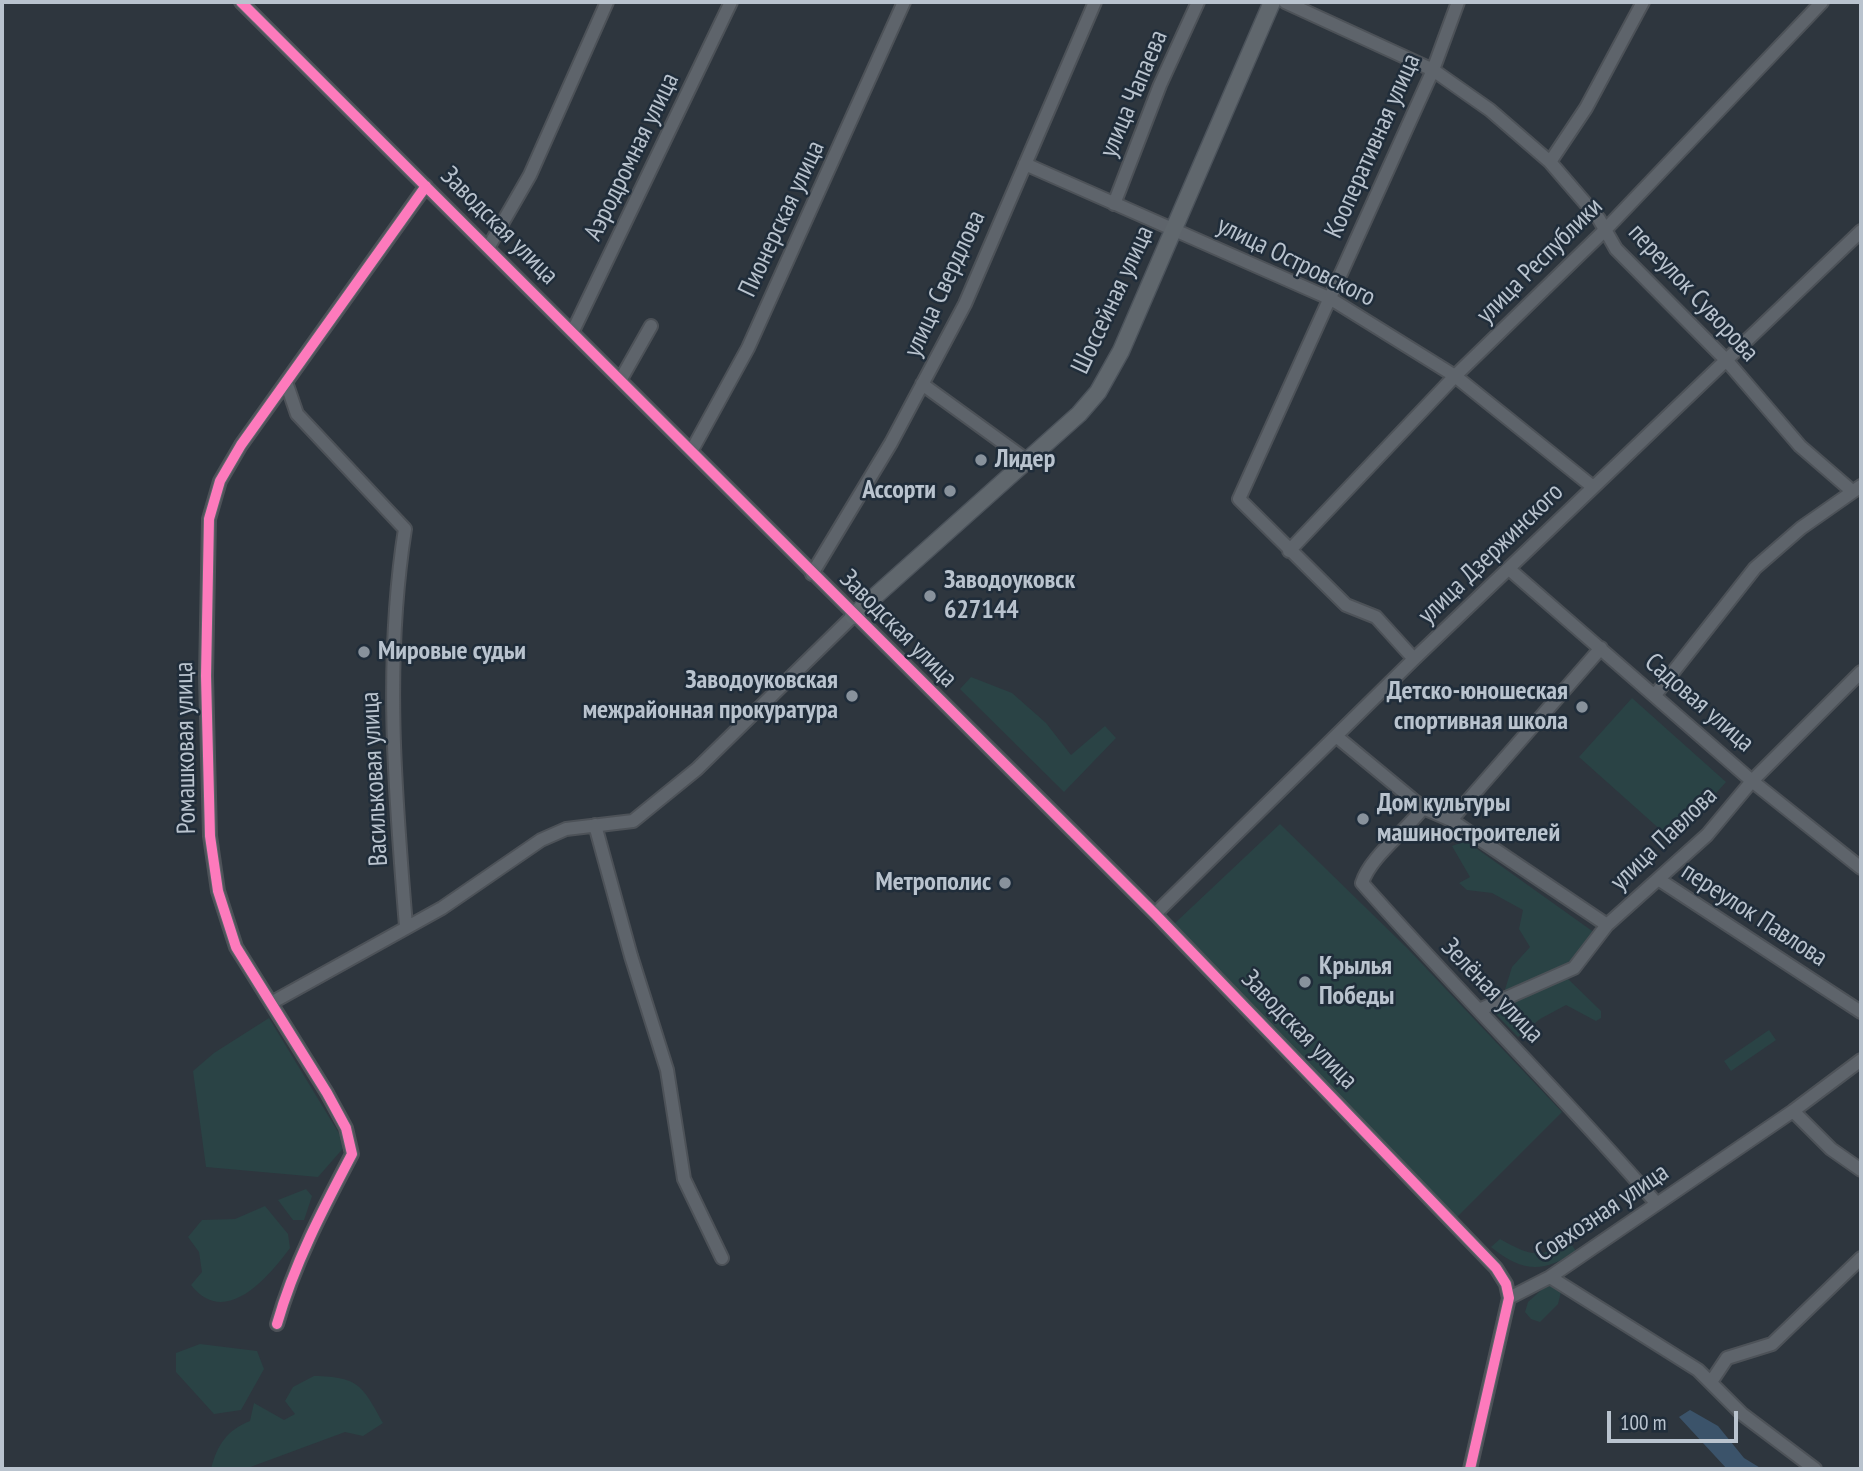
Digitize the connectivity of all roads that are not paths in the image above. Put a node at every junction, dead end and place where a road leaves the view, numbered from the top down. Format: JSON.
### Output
{"nodes":[{"id":1,"x":241,"y":2,"type":"edge"},
{"id":2,"x":607,"y":2,"type":"edge"},
{"id":3,"x":731,"y":2,"type":"edge"},
{"id":4,"x":904,"y":2,"type":"edge"},
{"id":5,"x":1095,"y":2,"type":"edge"},
{"id":6,"x":1198,"y":2,"type":"edge"},
{"id":7,"x":1272,"y":2,"type":"edge"},
{"id":8,"x":1286,"y":2,"type":"edge"},
{"id":9,"x":1458,"y":2,"type":"edge"},
{"id":10,"x":1643,"y":2,"type":"edge"},
{"id":11,"x":1822,"y":2,"type":"edge"},
{"id":12,"x":1433,"y":70,"type":"junction"},
{"id":13,"x":1550,"y":162,"type":"junction"},
{"id":14,"x":1025,"y":164,"type":"junction"},
{"id":15,"x":426,"y":186,"type":"junction"},
{"id":16,"x":1114,"y":204,"type":"junction"},
{"id":17,"x":1175,"y":228,"type":"junction"},
{"id":18,"x":1604,"y":231,"type":"junction"},
{"id":19,"x":1861,"y":231,"type":"edge"},
{"id":20,"x":488,"y":248,"type":"junction"},
{"id":21,"x":1331,"y":299,"type":"junction"},
{"id":22,"x":651,"y":326,"type":"dead end"},
{"id":23,"x":573,"y":331,"type":"junction"},
{"id":24,"x":1727,"y":361,"type":"junction"},
{"id":25,"x":1455,"y":376,"type":"junction"},
{"id":26,"x":621,"y":379,"type":"junction"},
{"id":27,"x":286,"y":382,"type":"junction"},
{"id":28,"x":922,"y":384,"type":"junction"},
{"id":29,"x":692,"y":450,"type":"junction"},
{"id":30,"x":1028,"y":461,"type":"junction"},
{"id":31,"x":1593,"y":487,"type":"junction"},
{"id":32,"x":1857,"y":489,"type":"edge"},
{"id":33,"x":1289,"y":551,"type":"junction"},
{"id":34,"x":1509,"y":569,"type":"junction"},
{"id":35,"x":812,"y":574,"type":"junction"},
{"id":36,"x":853,"y":616,"type":"junction"},
{"id":37,"x":1601,"y":648,"type":"junction"},
{"id":38,"x":1414,"y":659,"type":"junction"},
{"id":39,"x":1861,"y":672,"type":"edge"},
{"id":40,"x":1655,"y":695,"type":"junction"},
{"id":41,"x":1336,"y":736,"type":"junction"},
{"id":42,"x":1752,"y":781,"type":"junction"},
{"id":43,"x":1423,"y":808,"type":"junction"},
{"id":44,"x":1451,"y":820,"type":"junction"},
{"id":45,"x":594,"y":825,"type":"junction"},
{"id":46,"x":1861,"y":868,"type":"edge"},
{"id":47,"x":1658,"y":879,"type":"junction"},
{"id":48,"x":1155,"y":914,"type":"junction"},
{"id":49,"x":1607,"y":925,"type":"junction"},
{"id":50,"x":406,"y":926,"type":"junction"},
{"id":51,"x":271,"y":1003,"type":"junction"},
{"id":52,"x":1479,"y":1010,"type":"junction"},
{"id":53,"x":1861,"y":1012,"type":"edge"},
{"id":54,"x":1861,"y":1060,"type":"edge"},
{"id":55,"x":1793,"y":1111,"type":"junction"},
{"id":56,"x":1861,"y":1170,"type":"edge"},
{"id":57,"x":1657,"y":1204,"type":"junction"},
{"id":58,"x":722,"y":1258,"type":"dead end"},
{"id":59,"x":1861,"y":1258,"type":"edge"},
{"id":60,"x":1550,"y":1277,"type":"junction"},
{"id":61,"x":1510,"y":1298,"type":"junction"},
{"id":62,"x":277,"y":1324,"type":"dead end"},
{"id":63,"x":1711,"y":1382,"type":"junction"},
{"id":64,"x":1470,"y":1469,"type":"edge"},
{"id":65,"x":1815,"y":1469,"type":"edge"}],
"edges":[{"from":1,"to":15,"type":"street","name":"Заводская улица"},
{"from":2,"to":20,"type":"street"},
{"from":3,"to":23,"type":"street","name":"Аэродромная улица"},
{"from":4,"to":29,"type":"street","name":"Пионерская улица"},
{"from":5,"to":14,"type":"street","name":"улица Свердлова"},
{"from":6,"to":16,"type":"street","name":"улица Чапаева"},
{"from":7,"to":17,"type":"main road","name":"Шоссейная улица"},
{"from":8,"to":12,"type":"street","name":"переулок Суворова"},
{"from":9,"to":12,"type":"street","name":"Кооперативная улица"},
{"from":10,"to":13,"type":"street"},
{"from":11,"to":18,"type":"street","name":"улица Республики"},
{"from":12,"to":13,"type":"street","name":"переулок Суворова"},
{"from":12,"to":21,"type":"street","name":"Кооперативная улица"},
{"from":13,"to":18,"type":"street","name":"переулок Суворова"},
{"from":14,"to":16,"type":"street","name":"улица Островского"},
{"from":14,"to":28,"type":"street","name":"улица Свердлова"},
{"from":15,"to":20,"type":"street","name":"Заводская улица"},
{"from":15,"to":27,"type":"street","name":"Ромашковая улица"},
{"from":16,"to":17,"type":"street","name":"улица Островского"},
{"from":17,"to":21,"type":"street","name":"улица Островского"},
{"from":17,"to":30,"type":"main road","name":"Шоссейная улица"},
{"from":18,"to":24,"type":"street","name":"переулок Суворова"},
{"from":18,"to":25,"type":"street","name":"улица Республики"},
{"from":19,"to":24,"type":"street","name":"улица Дзержинского"},
{"from":20,"to":23,"type":"street","name":"Заводская улица"},
{"from":21,"to":25,"type":"street","name":"улица Островского"},
{"from":21,"to":33,"type":"street","name":"Кооперативная улица"},
{"from":22,"to":26,"type":"street"},
{"from":23,"to":26,"type":"street","name":"Заводская улица"},
{"from":24,"to":31,"type":"street","name":"улица Дзержинского"},
{"from":24,"to":32,"type":"street","name":"переулок Суворова"},
{"from":25,"to":31,"type":"street","name":"улица Островского"},
{"from":25,"to":33,"type":"street","name":"улица Республики"},
{"from":26,"to":29,"type":"street","name":"Заводская улица"},
{"from":27,"to":50,"type":"street","name":"Васильковая улица"},
{"from":27,"to":51,"type":"street","name":"Ромашковая улица"},
{"from":28,"to":30,"type":"street"},
{"from":28,"to":35,"type":"street","name":"улица Свердлова"},
{"from":29,"to":35,"type":"street","name":"Заводская улица"},
{"from":30,"to":36,"type":"main road","name":"Шоссейная улица"},
{"from":31,"to":34,"type":"street","name":"улица Дзержинского"},
{"from":32,"to":40,"type":"street"},
{"from":33,"to":38,"type":"street"},
{"from":34,"to":37,"type":"street","name":"Садовая улица"},
{"from":34,"to":38,"type":"street","name":"улица Дзержинского"},
{"from":35,"to":36,"type":"street","name":"Заводская улица"},
{"from":36,"to":45,"type":"street"},
{"from":36,"to":48,"type":"street","name":"Заводская улица"},
{"from":37,"to":40,"type":"street","name":"Садовая улица"},
{"from":37,"to":44,"type":"street"},
{"from":38,"to":41,"type":"street","name":"улица Дзержинского"},
{"from":39,"to":42,"type":"street","name":"улица Павлова"},
{"from":40,"to":42,"type":"street","name":"Садовая улица"},
{"from":41,"to":43,"type":"street"},
{"from":41,"to":48,"type":"street","name":"улица Дзержинского"},
{"from":42,"to":46,"type":"street","name":"Садовая улица"},
{"from":42,"to":47,"type":"street","name":"улица Павлова"},
{"from":43,"to":44,"type":"street"},
{"from":43,"to":52,"type":"street","name":"Зелёная улица"},
{"from":44,"to":49,"type":"street"},
{"from":45,"to":50,"type":"street"},
{"from":45,"to":58,"type":"street"},
{"from":47,"to":49,"type":"street","name":"улица Павлова"},
{"from":47,"to":53,"type":"street","name":"переулок Павлова"},
{"from":48,"to":61,"type":"street","name":"Заводская улица"},
{"from":49,"to":52,"type":"street","name":"улица Павлова"},
{"from":50,"to":51,"type":"street"},
{"from":51,"to":62,"type":"street","name":"Ромашковая улица"},
{"from":52,"to":57,"type":"street","name":"Зелёная улица"},
{"from":54,"to":55,"type":"street","name":"Совхозная улица"},
{"from":55,"to":56,"type":"street"},
{"from":55,"to":57,"type":"street","name":"Совхозная улица"},
{"from":57,"to":60,"type":"street","name":"Совхозная улица"},
{"from":59,"to":63,"type":"street"},
{"from":60,"to":61,"type":"street","name":"Совхозная улица"},
{"from":60,"to":63,"type":"street"},
{"from":61,"to":64,"type":"street"},
{"from":63,"to":65,"type":"street"}]}
